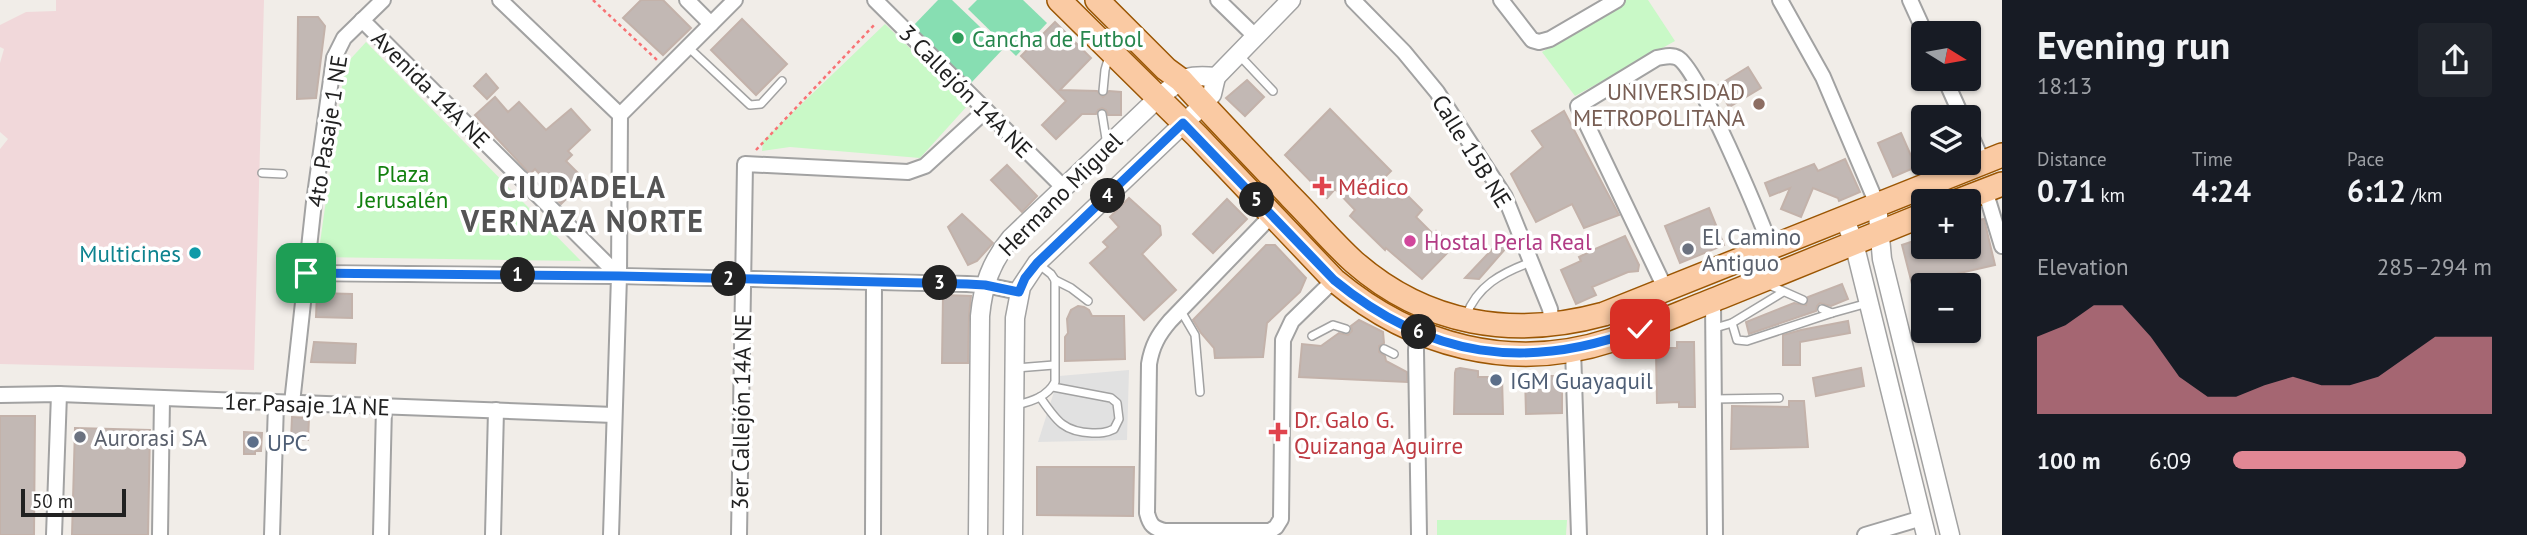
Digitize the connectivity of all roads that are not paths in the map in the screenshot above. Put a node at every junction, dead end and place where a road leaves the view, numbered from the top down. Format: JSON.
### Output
{"nodes":[{"id":1,"x":383,"y":0,"type":"edge"},
{"id":2,"x":500,"y":0,"type":"edge"},
{"id":3,"x":687,"y":0,"type":"edge"},
{"id":4,"x":735,"y":0,"type":"edge"},
{"id":5,"x":875,"y":0,"type":"edge"},
{"id":6,"x":1059,"y":0,"type":"edge"},
{"id":7,"x":1097,"y":0,"type":"edge"},
{"id":8,"x":1218,"y":0,"type":"edge"},
{"id":9,"x":1291,"y":0,"type":"edge"},
{"id":10,"x":1353,"y":0,"type":"edge"},
{"id":11,"x":1501,"y":0,"type":"edge"},
{"id":12,"x":1617,"y":0,"type":"edge"},
{"id":13,"x":1780,"y":0,"type":"edge"},
{"id":14,"x":1910,"y":0,"type":"edge"},
{"id":15,"x":362,"y":20,"type":"junction"},
{"id":16,"x":1920,"y":21,"type":"edge"},
{"id":17,"x":710,"y":24,"type":"junction"},
{"id":18,"x":1256,"y":37,"type":"junction"},
{"id":19,"x":688,"y":47,"type":"junction"},
{"id":20,"x":1111,"y":52,"type":"junction"},
{"id":21,"x":1238,"y":55,"type":"junction"},
{"id":22,"x":1216,"y":77,"type":"junction"},
{"id":23,"x":1181,"y":80,"type":"junction"},
{"id":24,"x":782,"y":81,"type":"dead end"},
{"id":25,"x":1273,"y":90,"type":"dead end"},
{"id":26,"x":1103,"y":92,"type":"dead end"},
{"id":27,"x":1158,"y":98,"type":"junction"},
{"id":28,"x":1203,"y":105,"type":"junction"},
{"id":29,"x":985,"y":111,"type":"junction"},
{"id":30,"x":1102,"y":114,"type":"dead end"},
{"id":31,"x":620,"y":115,"type":"junction"},
{"id":32,"x":1183,"y":123,"type":"junction"},
{"id":33,"x":1107,"y":145,"type":"junction"},
{"id":34,"x":1992,"y":159,"type":"edge"},
{"id":35,"x":262,"y":173,"type":"dead end"},
{"id":36,"x":283,"y":174,"type":"dead end"},
{"id":37,"x":1058,"y":182,"type":"dead end"},
{"id":38,"x":1994,"y":187,"type":"edge"},
{"id":39,"x":1877,"y":204,"type":"junction"},
{"id":40,"x":1272,"y":215,"type":"junction"},
{"id":41,"x":1844,"y":217,"type":"junction"},
{"id":42,"x":1911,"y":220,"type":"edge"},
{"id":43,"x":1880,"y":234,"type":"junction"},
{"id":44,"x":1854,"y":243,"type":"junction"},
{"id":45,"x":2002,"y":246,"type":"edge"},
{"id":46,"x":1771,"y":248,"type":"junction"},
{"id":47,"x":1531,"y":262,"type":"junction"},
{"id":48,"x":1037,"y":263,"type":"junction"},
{"id":49,"x":306,"y":273,"type":"junction"},
{"id":50,"x":619,"y":276,"type":"junction"},
{"id":51,"x":744,"y":279,"type":"junction"},
{"id":52,"x":1334,"y":280,"type":"junction"},
{"id":53,"x":1055,"y":281,"type":"junction"},
{"id":54,"x":1760,"y":281,"type":"junction"},
{"id":55,"x":874,"y":282,"type":"junction"},
{"id":56,"x":985,"y":285,"type":"junction"},
{"id":57,"x":1666,"y":290,"type":"junction"},
{"id":58,"x":1019,"y":292,"type":"junction"},
{"id":59,"x":1783,"y":292,"type":"junction"},
{"id":60,"x":1892,"y":296,"type":"junction"},
{"id":61,"x":1713,"y":300,"type":"junction"},
{"id":62,"x":1803,"y":300,"type":"dead end"},
{"id":63,"x":1088,"y":301,"type":"dead end"},
{"id":64,"x":1869,"y":303,"type":"junction"},
{"id":65,"x":1822,"y":309,"type":"dead end"},
{"id":66,"x":1180,"y":310,"type":"junction"},
{"id":67,"x":1832,"y":313,"type":"junction"},
{"id":68,"x":1465,"y":320,"type":"junction"},
{"id":69,"x":1732,"y":323,"type":"junction"},
{"id":70,"x":1552,"y":326,"type":"junction"},
{"id":71,"x":1715,"y":328,"type":"junction"},
{"id":72,"x":1346,"y":329,"type":"dead end"},
{"id":73,"x":1418,"y":332,"type":"junction"},
{"id":74,"x":1312,"y":336,"type":"dead end"},
{"id":75,"x":1384,"y":349,"type":"dead end"},
{"id":76,"x":1573,"y":349,"type":"junction"},
{"id":77,"x":1394,"y":354,"type":"dead end"},
{"id":78,"x":1054,"y":365,"type":"junction"},
{"id":79,"x":1014,"y":368,"type":"junction"},
{"id":80,"x":1053,"y":387,"type":"junction"},
{"id":81,"x":1200,"y":391,"type":"dead end"},
{"id":82,"x":59,"y":394,"type":"junction"},
{"id":83,"x":0,"y":395,"type":"edge"},
{"id":84,"x":1040,"y":397,"type":"junction"},
{"id":85,"x":1779,"y":398,"type":"dead end"},
{"id":86,"x":162,"y":399,"type":"junction"},
{"id":87,"x":1714,"y":399,"type":"junction"},
{"id":88,"x":276,"y":403,"type":"junction"},
{"id":89,"x":292,"y":403,"type":"junction"},
{"id":90,"x":1014,"y":406,"type":"junction"},
{"id":91,"x":384,"y":407,"type":"junction"},
{"id":92,"x":496,"y":410,"type":"junction"},
{"id":93,"x":614,"y":415,"type":"junction"},
{"id":94,"x":1924,"y":526,"type":"edge"},
{"id":95,"x":54,"y":535,"type":"edge"},
{"id":96,"x":160,"y":535,"type":"edge"},
{"id":97,"x":272,"y":535,"type":"edge"},
{"id":98,"x":382,"y":535,"type":"edge"},
{"id":99,"x":493,"y":535,"type":"edge"},
{"id":100,"x":611,"y":535,"type":"edge"},
{"id":101,"x":739,"y":535,"type":"edge"},
{"id":102,"x":873,"y":535,"type":"edge"},
{"id":103,"x":978,"y":535,"type":"edge"},
{"id":104,"x":1013,"y":535,"type":"edge"},
{"id":105,"x":1419,"y":535,"type":"edge"},
{"id":106,"x":1579,"y":535,"type":"edge"},
{"id":107,"x":1715,"y":535,"type":"edge"},
{"id":108,"x":1865,"y":535,"type":"edge"},
{"id":109,"x":1950,"y":535,"type":"edge"}],
"edges":[{"from":1,"to":15,"type":"street","name":"4to Pasaje 1 NE"},
{"from":2,"to":31,"type":"street"},
{"from":3,"to":17,"type":"street"},
{"from":4,"to":17,"type":"street"},
{"from":5,"to":29,"type":"street","name":"3 Callejón 14A NE"},
{"from":6,"to":20,"type":"main road"},
{"from":7,"to":23,"type":"main road"},
{"from":8,"to":18,"type":"street"},
{"from":9,"to":18,"type":"street","name":"Hermano Miguel"},
{"from":10,"to":47,"type":"street","name":"Calle 15B NE"},
{"from":11,"to":12,"type":"street"},
{"from":13,"to":39,"type":"street"},
{"from":14,"to":16,"type":"street"},
{"from":15,"to":49,"type":"street","name":"4to Pasaje 1 NE"},
{"from":15,"to":50,"type":"street","name":"Avenida 14A NE"},
{"from":17,"to":19,"type":"street"},
{"from":18,"to":21,"type":"street","name":"Hermano Miguel"},
{"from":19,"to":24,"type":"lane"},
{"from":19,"to":31,"type":"street"},
{"from":20,"to":26,"type":"lane"},
{"from":20,"to":27,"type":"main road"},
{"from":21,"to":22,"type":"street","name":"Hermano Miguel"},
{"from":21,"to":25,"type":"lane"},
{"from":22,"to":23,"type":"street"},
{"from":22,"to":28,"type":"street","name":"Hermano Miguel"},
{"from":23,"to":27,"type":"street","name":"Hermano Miguel"},
{"from":23,"to":28,"type":"main road"},
{"from":27,"to":32,"type":"main road"},
{"from":27,"to":33,"type":"street","name":"Hermano Miguel"},
{"from":28,"to":32,"type":"street","name":"Hermano Miguel"},
{"from":28,"to":68,"type":"main road"},
{"from":29,"to":37,"type":"street","name":"3 Callejón 14A NE"},
{"from":29,"to":51,"type":"street","name":"3er Callejón 14A NE"},
{"from":30,"to":33,"type":"lane"},
{"from":31,"to":50,"type":"street"},
{"from":32,"to":40,"type":"main road"},
{"from":32,"to":48,"type":"street","name":"Hermano Miguel"},
{"from":33,"to":56,"type":"street","name":"Hermano Miguel"},
{"from":34,"to":39,"type":"main road"},
{"from":35,"to":36,"type":"lane"},
{"from":38,"to":45,"type":"street"},
{"from":39,"to":41,"type":"main road"},
{"from":39,"to":43,"type":"street"},
{"from":40,"to":52,"type":"main road"},
{"from":40,"to":66,"type":"street"},
{"from":41,"to":44,"type":"street"},
{"from":41,"to":46,"type":"main road"},
{"from":42,"to":43,"type":"main road"},
{"from":43,"to":44,"type":"main road"},
{"from":43,"to":60,"type":"street"},
{"from":44,"to":54,"type":"main road"},
{"from":44,"to":64,"type":"street"},
{"from":46,"to":57,"type":"main road"},
{"from":46,"to":57,"type":"street"},
{"from":47,"to":68,"type":"lane"},
{"from":47,"to":70,"type":"street","name":"Calle 15B NE"},
{"from":48,"to":53,"type":"lane"},
{"from":48,"to":58,"type":"street","name":"Hermano Miguel"},
{"from":49,"to":50,"type":"street"},
{"from":49,"to":89,"type":"street","name":"4to Pasaje 1 NE"},
{"from":50,"to":51,"type":"street"},
{"from":50,"to":93,"type":"street"},
{"from":51,"to":55,"type":"street"},
{"from":51,"to":101,"type":"street","name":"3er Callejón 14A NE"},
{"from":52,"to":66,"type":"street"},
{"from":52,"to":73,"type":"main road"},
{"from":53,"to":63,"type":"lane"},
{"from":53,"to":78,"type":"lane"},
{"from":54,"to":59,"type":"lane"},
{"from":54,"to":61,"type":"main road"},
{"from":55,"to":56,"type":"street"},
{"from":55,"to":102,"type":"street"},
{"from":56,"to":58,"type":"street"},
{"from":56,"to":103,"type":"street","name":"Hermano Miguel"},
{"from":57,"to":70,"type":"main road"},
{"from":58,"to":79,"type":"street","name":"Hermano Miguel"},
{"from":59,"to":62,"type":"lane"},
{"from":59,"to":69,"type":"lane"},
{"from":60,"to":64,"type":"street"},
{"from":60,"to":109,"type":"street"},
{"from":61,"to":71,"type":"street"},
{"from":61,"to":76,"type":"main road"},
{"from":64,"to":67,"type":"lane"},
{"from":64,"to":94,"type":"street"},
{"from":65,"to":67,"type":"lane"},
{"from":66,"to":81,"type":"lane"},
{"from":67,"to":69,"type":"lane"},
{"from":68,"to":70,"type":"main road"},
{"from":69,"to":71,"type":"lane"},
{"from":71,"to":87,"type":"street"},
{"from":72,"to":74,"type":"lane"},
{"from":73,"to":76,"type":"main road"},
{"from":73,"to":105,"type":"street"},
{"from":75,"to":77,"type":"lane"},
{"from":76,"to":106,"type":"street"},
{"from":78,"to":79,"type":"lane"},
{"from":78,"to":80,"type":"lane"},
{"from":79,"to":90,"type":"street","name":"Hermano Miguel"},
{"from":80,"to":84,"type":"lane"},
{"from":80,"to":84,"type":"lane"},
{"from":82,"to":83,"type":"street","name":"1er Pasaje 1A NE"},
{"from":82,"to":86,"type":"street","name":"1er Pasaje 1A NE"},
{"from":82,"to":95,"type":"street"},
{"from":84,"to":90,"type":"lane"},
{"from":85,"to":87,"type":"lane"},
{"from":86,"to":88,"type":"street","name":"1er Pasaje 1A NE"},
{"from":86,"to":96,"type":"street"},
{"from":87,"to":107,"type":"street"},
{"from":88,"to":89,"type":"street","name":"1er Pasaje 1A NE"},
{"from":88,"to":97,"type":"street"},
{"from":89,"to":91,"type":"street","name":"1er Pasaje 1A NE"},
{"from":90,"to":104,"type":"street","name":"Hermano Miguel"},
{"from":91,"to":92,"type":"street","name":"1er Pasaje 1A NE"},
{"from":91,"to":98,"type":"street"},
{"from":92,"to":93,"type":"street","name":"1er Pasaje 1A NE"},
{"from":92,"to":99,"type":"street"},
{"from":93,"to":100,"type":"street"},
{"from":94,"to":108,"type":"street"}]}
